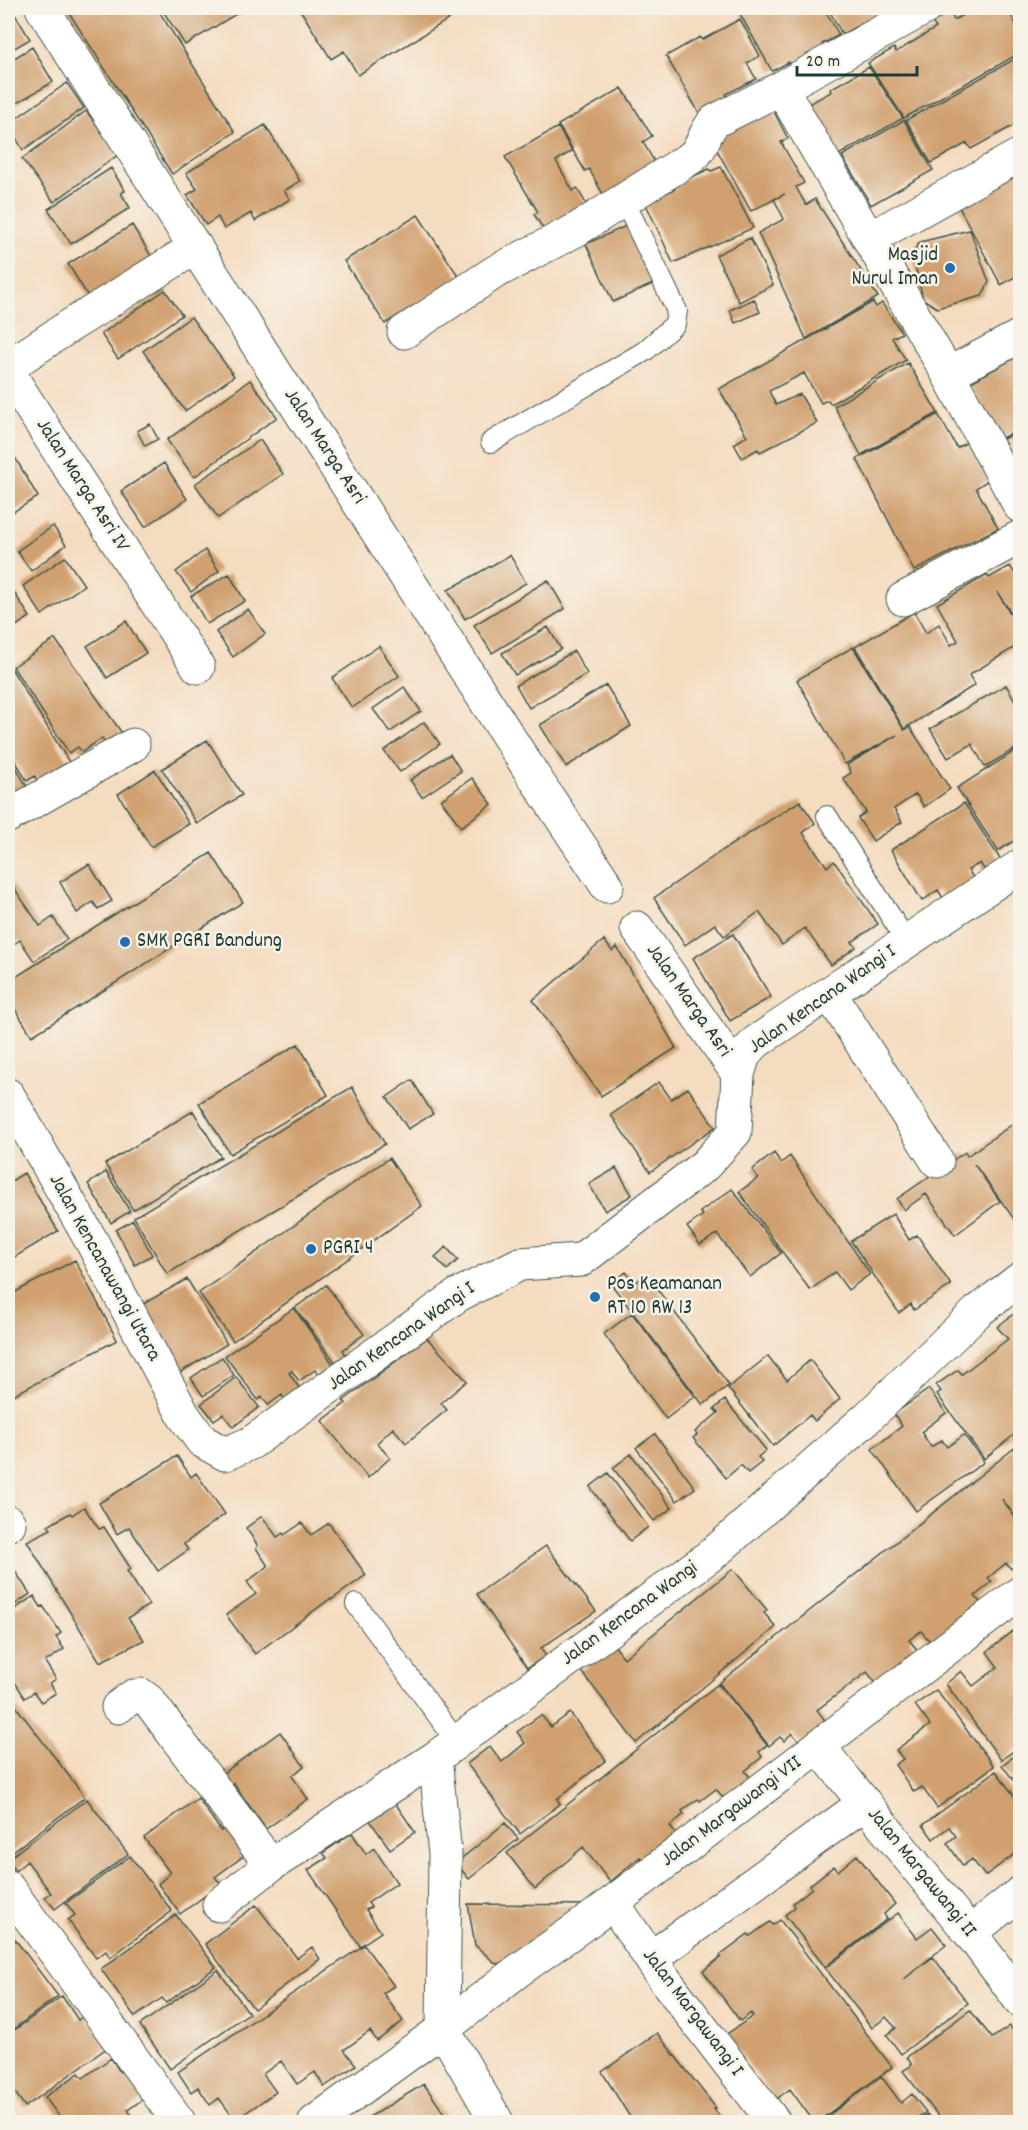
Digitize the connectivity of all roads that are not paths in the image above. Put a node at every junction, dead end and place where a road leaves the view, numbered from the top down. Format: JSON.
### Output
{"nodes":[{"id":1,"x":42,"y":8,"type":"edge"},
{"id":2,"x":925,"y":8,"type":"edge"},
{"id":3,"x":782,"y":88,"type":"junction"},
{"id":4,"x":1020,"y":156,"type":"edge"},
{"id":5,"x":624,"y":200,"type":"junction"},
{"id":6,"x":869,"y":239,"type":"junction"},
{"id":7,"x":196,"y":247,"type":"junction"},
{"id":8,"x":404,"y":332,"type":"dead end"},
{"id":9,"x":1020,"y":336,"type":"edge"},
{"id":10,"x":948,"y":374,"type":"junction"},
{"id":11,"x":491,"y":442,"type":"dead end"},
{"id":12,"x":1020,"y":506,"type":"edge"},
{"id":13,"x":1020,"y":537,"type":"edge"},
{"id":14,"x":903,"y":599,"type":"dead end"},
{"id":15,"x":198,"y":667,"type":"dead end"},
{"id":16,"x":133,"y":745,"type":"dead end"},
{"id":17,"x":8,"y":816,"type":"edge"},
{"id":18,"x":827,"y":816,"type":"dead end"},
{"id":19,"x":1020,"y":866,"type":"edge"},
{"id":20,"x":607,"y":885,"type":"dead end"},
{"id":21,"x":637,"y":928,"type":"dead end"},
{"id":22,"x":907,"y":942,"type":"junction"},
{"id":23,"x":830,"y":994,"type":"junction"},
{"id":24,"x":738,"y":1074,"type":"junction"},
{"id":25,"x":8,"y":1095,"type":"edge"},
{"id":26,"x":937,"y":1161,"type":"dead end"},
{"id":27,"x":1020,"y":1279,"type":"edge"},
{"id":28,"x":202,"y":1441,"type":"joint"},
{"id":29,"x":1020,"y":1593,"type":"edge"},
{"id":30,"x":356,"y":1604,"type":"dead end"},
{"id":31,"x":118,"y":1707,"type":"dead end"},
{"id":32,"x":819,"y":1747,"type":"junction"},
{"id":33,"x":446,"y":1750,"type":"junction"},
{"id":34,"x":865,"y":1803,"type":"junction"},
{"id":35,"x":271,"y":1865,"type":"junction"},
{"id":36,"x":8,"y":1888,"type":"edge"},
{"id":37,"x":1020,"y":1893,"type":"edge"},
{"id":38,"x":613,"y":1903,"type":"junction"},
{"id":39,"x":219,"y":1905,"type":"dead end"},
{"id":40,"x":970,"y":1933,"type":"junction"},
{"id":41,"x":651,"y":1958,"type":"junction"},
{"id":42,"x":1020,"y":2000,"type":"edge"},
{"id":43,"x":443,"y":2029,"type":"junction"},
{"id":44,"x":179,"y":2122,"type":"edge"},
{"id":45,"x":315,"y":2122,"type":"edge"},
{"id":46,"x":497,"y":2122,"type":"edge"},
{"id":47,"x":774,"y":2122,"type":"edge"}],
"edges":[{"from":1,"to":7,"type":"street","name":"Jalan Marga Asri"},
{"from":2,"to":3,"type":"street"},
{"from":3,"to":5,"type":"street"},
{"from":3,"to":6,"type":"street"},
{"from":4,"to":6,"type":"street"},
{"from":5,"to":8,"type":"street"},
{"from":5,"to":11,"type":"lane"},
{"from":6,"to":10,"type":"street"},
{"from":7,"to":15,"type":"street","name":"Jalan Marga Asri IV"},
{"from":7,"to":20,"type":"street","name":"Jalan Marga Asri"},
{"from":9,"to":10,"type":"street"},
{"from":10,"to":12,"type":"street"},
{"from":13,"to":14,"type":"street"},
{"from":16,"to":17,"type":"street"},
{"from":18,"to":22,"type":"lane"},
{"from":19,"to":22,"type":"street","name":"Jalan Kencana Wangi I"},
{"from":21,"to":24,"type":"street","name":"Jalan Marga Asri"},
{"from":22,"to":23,"type":"street","name":"Jalan Kencana Wangi I"},
{"from":23,"to":24,"type":"street","name":"Jalan Kencana Wangi I"},
{"from":23,"to":26,"type":"street"},
{"from":24,"to":28,"type":"street","name":"Jalan Kencana Wangi I"},
{"from":25,"to":28,"type":"street","name":"Jalan Kencanawangi Utara"},
{"from":27,"to":33,"type":"street","name":"Jalan Kencana Wangi"},
{"from":29,"to":32,"type":"street","name":"Jalan Margawangi VII"},
{"from":30,"to":33,"type":"lane"},
{"from":31,"to":35,"type":"street"},
{"from":32,"to":34,"type":"street","name":"Jalan Margawangi II"},
{"from":32,"to":38,"type":"street","name":"Jalan Margawangi VII"},
{"from":33,"to":35,"type":"street","name":"Jalan Kencana Wangi"},
{"from":33,"to":43,"type":"street"},
{"from":34,"to":40,"type":"street","name":"Jalan Margawangi II"},
{"from":34,"to":41,"type":"street"},
{"from":35,"to":39,"type":"street","name":"Jalan Kencana Wangi"},
{"from":36,"to":44,"type":"street"},
{"from":37,"to":40,"type":"street"},
{"from":38,"to":41,"type":"street","name":"Jalan Margawangi I"},
{"from":38,"to":43,"type":"street","name":"Jalan Margawangi VII"},
{"from":40,"to":42,"type":"street","name":"Jalan Margawangi II"},
{"from":41,"to":47,"type":"street","name":"Jalan Margawangi I"},
{"from":43,"to":45,"type":"street","name":"Jalan Margawangi VII"},
{"from":43,"to":46,"type":"street"}]}
